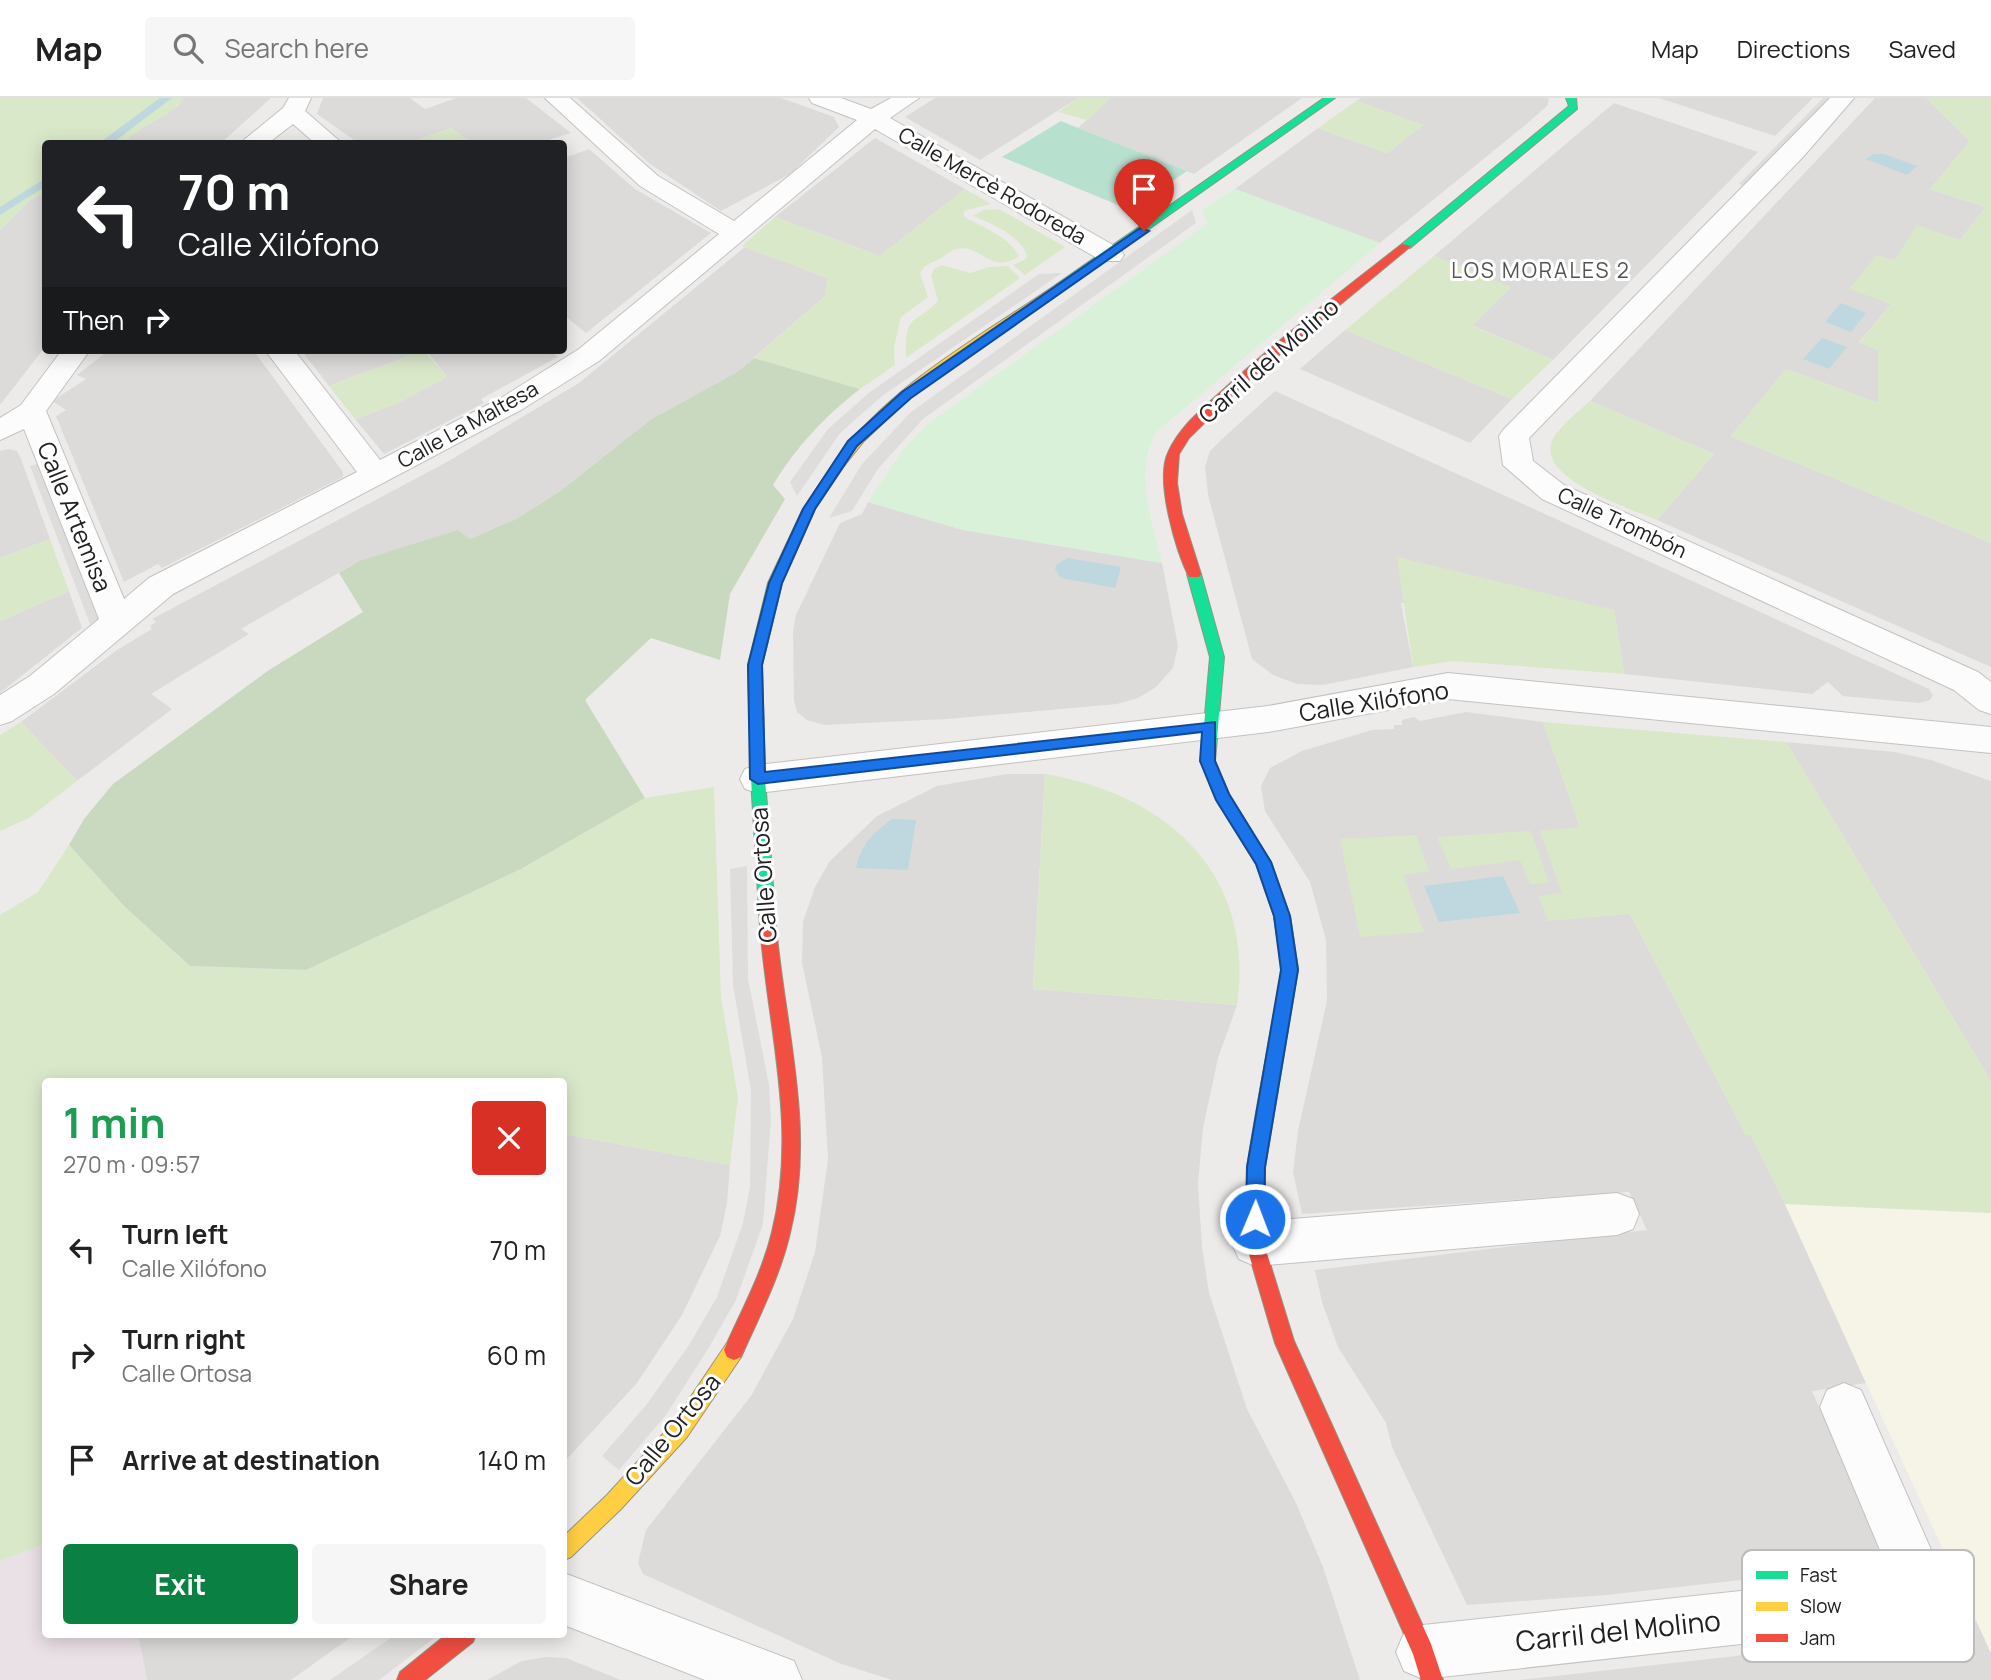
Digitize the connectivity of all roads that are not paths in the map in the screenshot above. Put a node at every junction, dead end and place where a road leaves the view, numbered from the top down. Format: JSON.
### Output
{"nodes":[{"id":1,"x":556,"y":98,"type":"edge"},
{"id":2,"x":820,"y":98,"type":"edge"},
{"id":3,"x":908,"y":98,"type":"edge"},
{"id":4,"x":1330,"y":98,"type":"edge"},
{"id":5,"x":1571,"y":98,"type":"edge"},
{"id":6,"x":1843,"y":98,"type":"edge"},
{"id":7,"x":297,"y":105,"type":"edge"},
{"id":8,"x":873,"y":118,"type":"junction"},
{"id":9,"x":256,"y":140,"type":"edge"},
{"id":10,"x":328,"y":140,"type":"edge"},
{"id":11,"x":734,"y":232,"type":"junction"},
{"id":12,"x":1111,"y":255,"type":"junction"},
{"id":13,"x":567,"y":337,"type":"edge"},
{"id":14,"x":73,"y":354,"type":"edge"},
{"id":15,"x":282,"y":354,"type":"edge"},
{"id":16,"x":589,"y":355,"type":"junction"},
{"id":17,"x":31,"y":411,"type":"junction"},
{"id":18,"x":0,"y":431,"type":"edge"},
{"id":19,"x":376,"y":476,"type":"junction"},
{"id":20,"x":118,"y":624,"type":"junction"},
{"id":21,"x":1991,"y":701,"type":"edge"},
{"id":22,"x":0,"y":712,"type":"edge"},
{"id":23,"x":1210,"y":726,"type":"junction"},
{"id":24,"x":1991,"y":740,"type":"edge"},
{"id":25,"x":758,"y":779,"type":"junction"},
{"id":26,"x":1617,"y":1214,"type":"dead end"},
{"id":27,"x":1255,"y":1244,"type":"junction"},
{"id":28,"x":1844,"y":1406,"type":"dead end"},
{"id":29,"x":567,"y":1547,"type":"edge"},
{"id":30,"x":1905,"y":1550,"type":"edge"},
{"id":31,"x":567,"y":1600,"type":"edge"},
{"id":32,"x":1742,"y":1622,"type":"edge"},
{"id":33,"x":460,"y":1638,"type":"edge"},
{"id":34,"x":1428,"y":1666,"type":"edge"},
{"id":35,"x":408,"y":1680,"type":"edge"},
{"id":36,"x":775,"y":1680,"type":"edge"}],
"edges":[{"from":1,"to":11,"type":"street"},
{"from":2,"to":8,"type":"street","name":"Calle Mercè Rodoreda"},
{"from":3,"to":8,"type":"street","name":"Calle La Maltesa"},
{"from":4,"to":12,"type":"street","name":"Calle Ortosa"},
{"from":5,"to":23,"type":"street","name":"Carril del Molino"},
{"from":6,"to":21,"type":"street","name":"Calle Trombón"},
{"from":7,"to":9,"type":"street"},
{"from":7,"to":10,"type":"street"},
{"from":8,"to":11,"type":"street","name":"Calle La Maltesa"},
{"from":8,"to":12,"type":"street","name":"Calle Mercè Rodoreda"},
{"from":11,"to":16,"type":"street","name":"Calle La Maltesa"},
{"from":12,"to":25,"type":"street","name":"Calle Ortosa"},
{"from":13,"to":16,"type":"street"},
{"from":14,"to":17,"type":"street"},
{"from":15,"to":19,"type":"street"},
{"from":16,"to":19,"type":"street","name":"Calle La Maltesa"},
{"from":17,"to":18,"type":"street"},
{"from":17,"to":20,"type":"street","name":"Calle Artemisa"},
{"from":19,"to":20,"type":"street","name":"Calle La Maltesa"},
{"from":20,"to":22,"type":"street","name":"Calle La Maltesa"},
{"from":23,"to":24,"type":"street","name":"Calle Xilófono"},
{"from":23,"to":25,"type":"street","name":"Calle Xilófono"},
{"from":23,"to":27,"type":"street","name":"Carril del Molino"},
{"from":25,"to":29,"type":"street","name":"Calle Ortosa"},
{"from":26,"to":27,"type":"street"},
{"from":27,"to":34,"type":"street","name":"Carril del Molino"},
{"from":28,"to":30,"type":"street","name":"Carril del Molino"},
{"from":31,"to":36,"type":"street"},
{"from":32,"to":34,"type":"street","name":"Carril del Molino"},
{"from":33,"to":35,"type":"street"}]}
